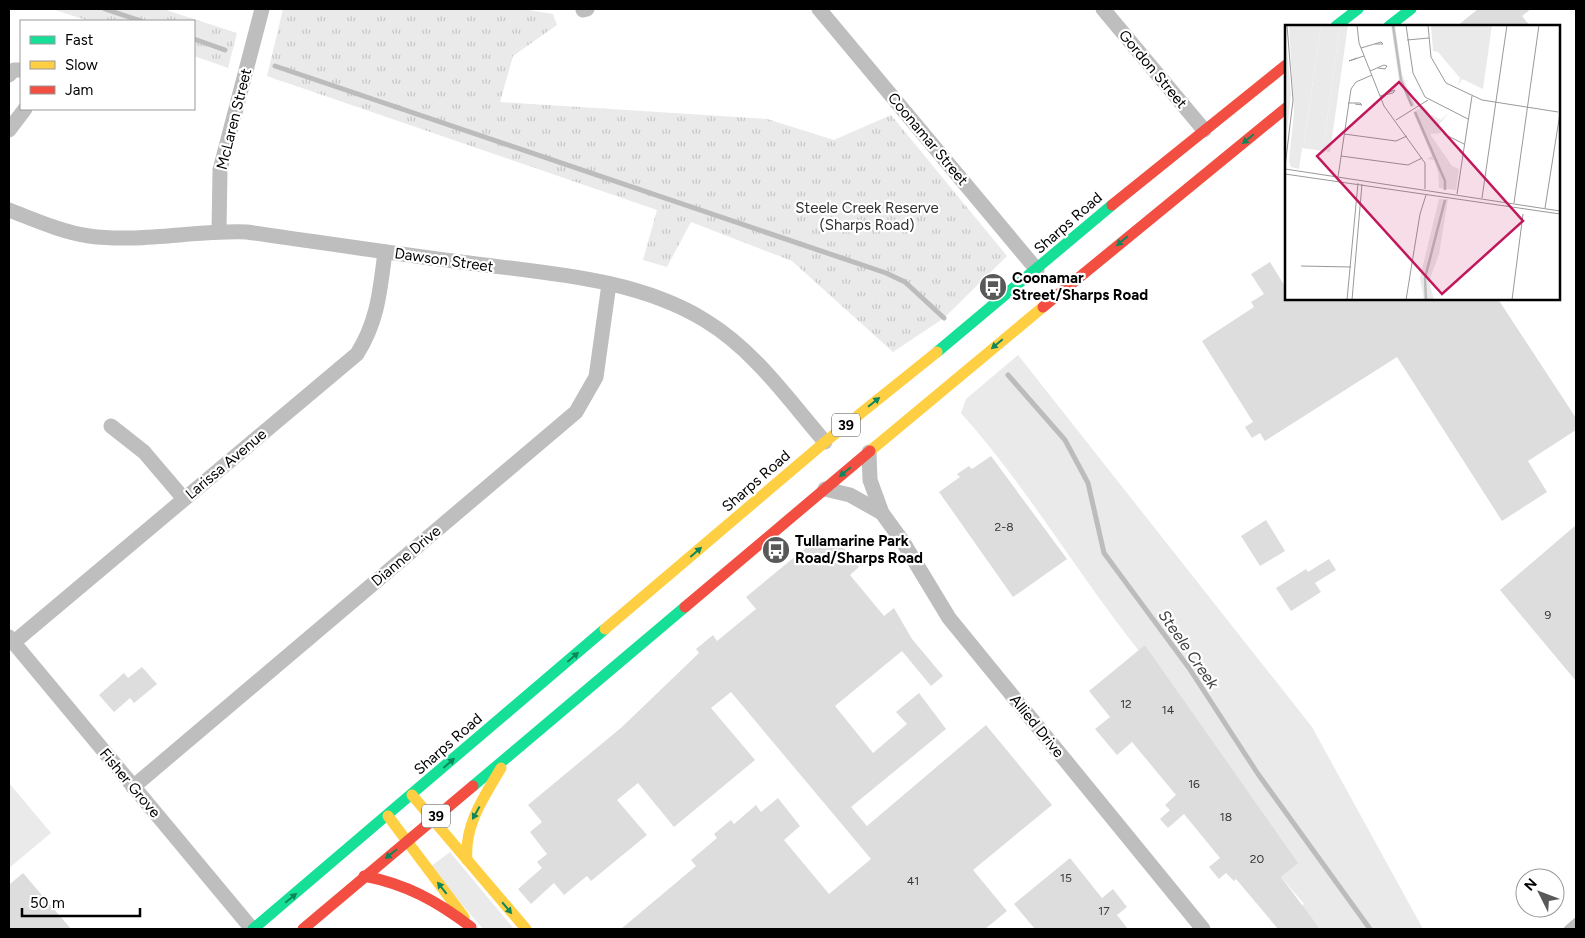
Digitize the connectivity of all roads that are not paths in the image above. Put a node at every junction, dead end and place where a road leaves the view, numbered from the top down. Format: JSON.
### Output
{"nodes":[{"id":1,"x":262,"y":9,"type":"edge"},
{"id":2,"x":819,"y":9,"type":"edge"},
{"id":3,"x":1102,"y":9,"type":"edge"},
{"id":4,"x":1358,"y":9,"type":"edge"},
{"id":5,"x":1410,"y":9,"type":"edge"},
{"id":6,"x":1337,"y":25,"type":"edge"},
{"id":7,"x":1390,"y":25,"type":"edge"},
{"id":8,"x":1285,"y":66,"type":"edge"},
{"id":9,"x":1285,"y":109,"type":"edge"},
{"id":10,"x":24,"y":110,"type":"edge"},
{"id":11,"x":9,"y":130,"type":"edge"},
{"id":12,"x":1204,"y":130,"type":"junction"},
{"id":13,"x":9,"y":210,"type":"edge"},
{"id":14,"x":219,"y":231,"type":"junction"},
{"id":15,"x":385,"y":252,"type":"junction"},
{"id":16,"x":1036,"y":270,"type":"junction"},
{"id":17,"x":610,"y":284,"type":"junction"},
{"id":18,"x":879,"y":423,"type":"dead end"},
{"id":19,"x":111,"y":426,"type":"dead end"},
{"id":20,"x":898,"y":427,"type":"junction"},
{"id":21,"x":832,"y":444,"type":"junction"},
{"id":22,"x":869,"y":452,"type":"junction"},
{"id":23,"x":825,"y":489,"type":"junction"},
{"id":24,"x":184,"y":499,"type":"junction"},
{"id":25,"x":882,"y":514,"type":"junction"},
{"id":26,"x":11,"y":640,"type":"edge"},
{"id":27,"x":508,"y":755,"type":"junction"},
{"id":28,"x":133,"y":787,"type":"junction"},
{"id":29,"x":412,"y":795,"type":"junction"},
{"id":30,"x":388,"y":816,"type":"junction"},
{"id":31,"x":432,"y":819,"type":"junction"},
{"id":32,"x":405,"y":842,"type":"junction"},
{"id":33,"x":467,"y":860,"type":"junction"},
{"id":34,"x":364,"y":876,"type":"junction"},
{"id":35,"x":1576,"y":922,"type":"edge"},
{"id":36,"x":472,"y":928,"type":"edge"},
{"id":37,"x":252,"y":929,"type":"edge"},
{"id":38,"x":303,"y":929,"type":"edge"},
{"id":39,"x":526,"y":929,"type":"edge"},
{"id":40,"x":1204,"y":929,"type":"edge"},
{"id":41,"x":1568,"y":929,"type":"edge"}],
"edges":[{"from":1,"to":14,"type":"street","name":"McLaren Street"},
{"from":2,"to":16,"type":"street","name":"Coonamar Street"},
{"from":3,"to":12,"type":"street","name":"Gordon Street"},
{"from":4,"to":6,"type":"main road"},
{"from":5,"to":7,"type":"main road"},
{"from":8,"to":12,"type":"main road","name":"Sharps Road","number":"39"},
{"from":9,"to":20,"type":"main road","number":"39","one_way":true},
{"from":10,"to":11,"type":"street"},
{"from":12,"to":16,"type":"main road","name":"Sharps Road","number":"39"},
{"from":13,"to":14,"type":"street","name":"Dawson Street"},
{"from":14,"to":15,"type":"street","name":"Dawson Street"},
{"from":15,"to":17,"type":"street","name":"Dawson Street"},
{"from":15,"to":24,"type":"street","name":"Larissa Avenue"},
{"from":21,"to":16,"type":"main road","name":"Sharps Road","number":"39","one_way":true},
{"from":17,"to":21,"type":"street","name":"Dawson Street"},
{"from":17,"to":28,"type":"street","name":"Dianne Drive"},
{"from":18,"to":20,"type":"main road"},
{"from":19,"to":24,"type":"street"},
{"from":20,"to":22,"type":"main road","number":"39"},
{"from":29,"to":21,"type":"main road","name":"Sharps Road","number":"39","one_way":true},
{"from":22,"to":23,"type":"main road","number":"39","one_way":true},
{"from":22,"to":25,"type":"street","name":"Allied Drive"},
{"from":23,"to":25,"type":"street","name":"Allied Drive"},
{"from":23,"to":27,"type":"main road","number":"39"},
{"from":24,"to":26,"type":"street","name":"Larissa Avenue"},
{"from":25,"to":40,"type":"street","name":"Allied Drive"},
{"from":26,"to":28,"type":"street","name":"Fisher Grove"},
{"from":27,"to":31,"type":"main road","number":"39"},
{"from":27,"to":33,"type":"main road","one_way":true},
{"from":28,"to":37,"type":"street","name":"Fisher Grove"},
{"from":29,"to":30,"type":"main road","name":"Sharps Road","number":"39"},
{"from":29,"to":31,"type":"main road"},
{"from":30,"to":32,"type":"main road"},
{"from":37,"to":30,"type":"main road","name":"Sharps Road","number":"39","one_way":true},
{"from":31,"to":32,"type":"main road","number":"39"},
{"from":31,"to":33,"type":"main road"},
{"from":32,"to":34,"type":"main road","number":"39","one_way":true},
{"from":36,"to":32,"type":"main road","one_way":true},
{"from":33,"to":39,"type":"main road","one_way":true},
{"from":34,"to":36,"type":"main road"},
{"from":34,"to":38,"type":"main road","number":"39"},
{"from":35,"to":41,"type":"lane"}]}
